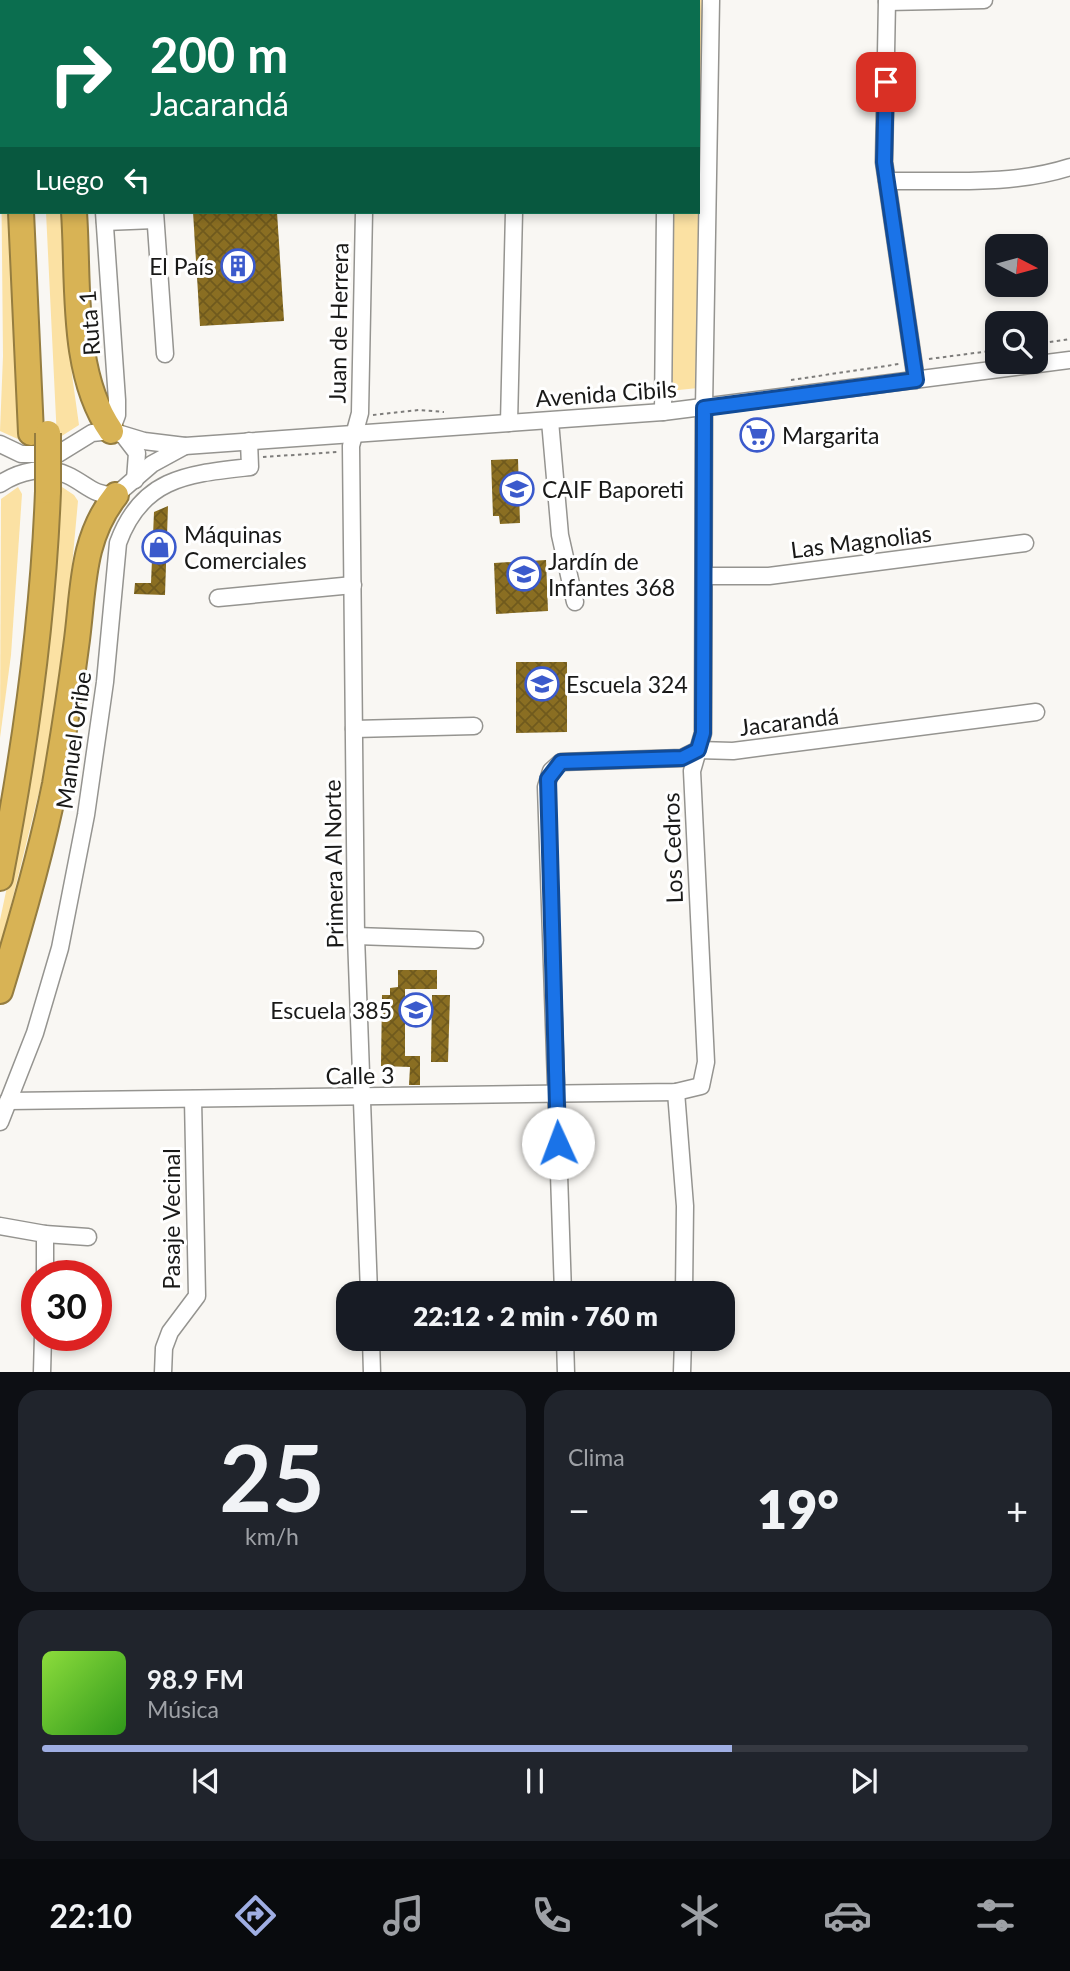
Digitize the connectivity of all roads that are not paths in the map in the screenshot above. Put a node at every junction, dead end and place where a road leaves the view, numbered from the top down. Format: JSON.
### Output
{"nodes":[{"id":1,"x":711,"y":0,"type":"edge"},
{"id":2,"x":984,"y":0,"type":"edge"},
{"id":3,"x":887,"y":1,"type":"edge"},
{"id":4,"x":1070,"y":167,"type":"edge"},
{"id":5,"x":887,"y":181,"type":"junction"},
{"id":6,"x":20,"y":214,"type":"edge"},
{"id":7,"x":36,"y":214,"type":"edge"},
{"id":8,"x":74,"y":214,"type":"edge"},
{"id":9,"x":363,"y":214,"type":"edge"},
{"id":10,"x":514,"y":214,"type":"edge"},
{"id":11,"x":665,"y":214,"type":"edge"},
{"id":12,"x":155,"y":216,"type":"edge"},
{"id":13,"x":105,"y":217,"type":"edge"},
{"id":14,"x":165,"y":354,"type":"dead end"},
{"id":15,"x":1070,"y":360,"type":"edge"},
{"id":16,"x":916,"y":380,"type":"junction"},
{"id":17,"x":704,"y":408,"type":"junction"},
{"id":18,"x":663,"y":412,"type":"junction"},
{"id":19,"x":550,"y":421,"type":"junction"},
{"id":20,"x":509,"y":423,"type":"junction"},
{"id":21,"x":39,"y":433,"type":"junction"},
{"id":22,"x":118,"y":433,"type":"junction"},
{"id":23,"x":355,"y":435,"type":"junction"},
{"id":24,"x":249,"y":442,"type":"junction"},
{"id":25,"x":0,"y":444,"type":"edge"},
{"id":26,"x":185,"y":446,"type":"junction"},
{"id":27,"x":0,"y":484,"type":"edge"},
{"id":28,"x":126,"y":487,"type":"junction"},
{"id":29,"x":39,"y":492,"type":"junction"},
{"id":30,"x":1025,"y":543,"type":"dead end"},
{"id":31,"x":704,"y":576,"type":"junction"},
{"id":32,"x":353,"y":585,"type":"junction"},
{"id":33,"x":218,"y":598,"type":"dead end"},
{"id":34,"x":575,"y":602,"type":"dead end"},
{"id":35,"x":1036,"y":712,"type":"dead end"},
{"id":36,"x":474,"y":726,"type":"dead end"},
{"id":37,"x":354,"y":729,"type":"junction"},
{"id":38,"x":698,"y":750,"type":"junction"},
{"id":39,"x":0,"y":794,"type":"edge"},
{"id":40,"x":0,"y":878,"type":"edge"},
{"id":41,"x":356,"y":936,"type":"junction"},
{"id":42,"x":475,"y":940,"type":"dead end"},
{"id":43,"x":0,"y":991,"type":"edge"},
{"id":44,"x":705,"y":1077,"type":"joint"},
{"id":45,"x":676,"y":1092,"type":"junction"},
{"id":46,"x":556,"y":1093,"type":"junction"},
{"id":47,"x":362,"y":1098,"type":"junction"},
{"id":48,"x":193,"y":1099,"type":"junction"},
{"id":49,"x":8,"y":1101,"type":"junction"},
{"id":50,"x":0,"y":1122,"type":"edge"},
{"id":51,"x":0,"y":1226,"type":"edge"},
{"id":52,"x":45,"y":1234,"type":"junction"},
{"id":53,"x":88,"y":1237,"type":"dead end"},
{"id":54,"x":46,"y":1260,"type":"edge"},
{"id":55,"x":369,"y":1281,"type":"edge"},
{"id":56,"x":563,"y":1281,"type":"edge"},
{"id":57,"x":684,"y":1281,"type":"edge"},
{"id":58,"x":43,"y":1351,"type":"edge"},
{"id":59,"x":371,"y":1351,"type":"edge"},
{"id":60,"x":565,"y":1351,"type":"edge"},
{"id":61,"x":683,"y":1351,"type":"edge"},
{"id":62,"x":42,"y":1372,"type":"edge"},
{"id":63,"x":163,"y":1372,"type":"edge"},
{"id":64,"x":372,"y":1372,"type":"edge"},
{"id":65,"x":566,"y":1372,"type":"edge"},
{"id":66,"x":682,"y":1372,"type":"edge"}],
"edges":[{"from":1,"to":17,"type":"street","name":"Los Cedros"},
{"from":2,"to":3,"type":"street"},
{"from":3,"to":5,"type":"street"},
{"from":4,"to":5,"type":"street"},
{"from":5,"to":16,"type":"street"},
{"from":6,"to":21,"type":"highway"},
{"from":7,"to":21,"type":"highway"},
{"from":8,"to":22,"type":"highway"},
{"from":9,"to":23,"type":"street","name":"Juan de Herrera"},
{"from":10,"to":20,"type":"street"},
{"from":11,"to":18,"type":"street"},
{"from":12,"to":13,"type":"street"},
{"from":12,"to":14,"type":"street"},
{"from":13,"to":22,"type":"street","name":"Ruta 1"},
{"from":15,"to":16,"type":"street","name":"Avenida Cibils"},
{"from":16,"to":17,"type":"street","name":"Avenida Cibils"},
{"from":17,"to":18,"type":"street","name":"Avenida Cibils"},
{"from":17,"to":31,"type":"street","name":"Los Cedros"},
{"from":18,"to":19,"type":"street","name":"Avenida Cibils"},
{"from":19,"to":20,"type":"street","name":"Avenida Cibils"},
{"from":19,"to":34,"type":"street"},
{"from":20,"to":23,"type":"street","name":"Avenida Cibils"},
{"from":21,"to":29,"type":"highway","bridge":true},
{"from":22,"to":25,"type":"street"},
{"from":22,"to":26,"type":"street","name":"Avenida Cibils"},
{"from":22,"to":28,"type":"street"},
{"from":23,"to":24,"type":"street","name":"Avenida Cibils"},
{"from":23,"to":32,"type":"street","name":"Primera Al Norte"},
{"from":24,"to":26,"type":"street","name":"Avenida Cibils"},
{"from":24,"to":49,"type":"street","name":"Manuel Oribe"},
{"from":26,"to":28,"type":"street","name":"Avenida Cibils"},
{"from":27,"to":28,"type":"street"},
{"from":28,"to":43,"type":"highway"},
{"from":29,"to":39,"type":"highway"},
{"from":29,"to":40,"type":"highway"},
{"from":30,"to":31,"type":"street","name":"Las Magnolias"},
{"from":31,"to":38,"type":"street","name":"Los Cedros"},
{"from":32,"to":33,"type":"street"},
{"from":32,"to":37,"type":"street","name":"Primera Al Norte"},
{"from":35,"to":38,"type":"street","name":"Jacarandá"},
{"from":36,"to":37,"type":"street"},
{"from":37,"to":41,"type":"street","name":"Primera Al Norte"},
{"from":38,"to":44,"type":"street","name":"Los Cedros"},
{"from":38,"to":46,"type":"street","name":"Jacarandá"},
{"from":41,"to":42,"type":"street"},
{"from":41,"to":47,"type":"street","name":"Primera Al Norte"},
{"from":44,"to":45,"type":"street","name":"Calle 3"},
{"from":45,"to":46,"type":"street","name":"Calle 3"},
{"from":45,"to":57,"type":"street"},
{"from":46,"to":47,"type":"street","name":"Calle 3"},
{"from":46,"to":56,"type":"street"},
{"from":47,"to":48,"type":"street","name":"Calle 3"},
{"from":47,"to":55,"type":"street","name":"Primera Al Norte"},
{"from":48,"to":49,"type":"street","name":"Calle 3"},
{"from":48,"to":63,"type":"street","name":"Pasaje Vecinal"},
{"from":49,"to":50,"type":"street","name":"Manuel Oribe"},
{"from":51,"to":52,"type":"street"},
{"from":52,"to":53,"type":"street"},
{"from":52,"to":54,"type":"street"},
{"from":58,"to":62,"type":"street"},
{"from":59,"to":64,"type":"street"},
{"from":60,"to":65,"type":"street"},
{"from":61,"to":66,"type":"street"}]}
